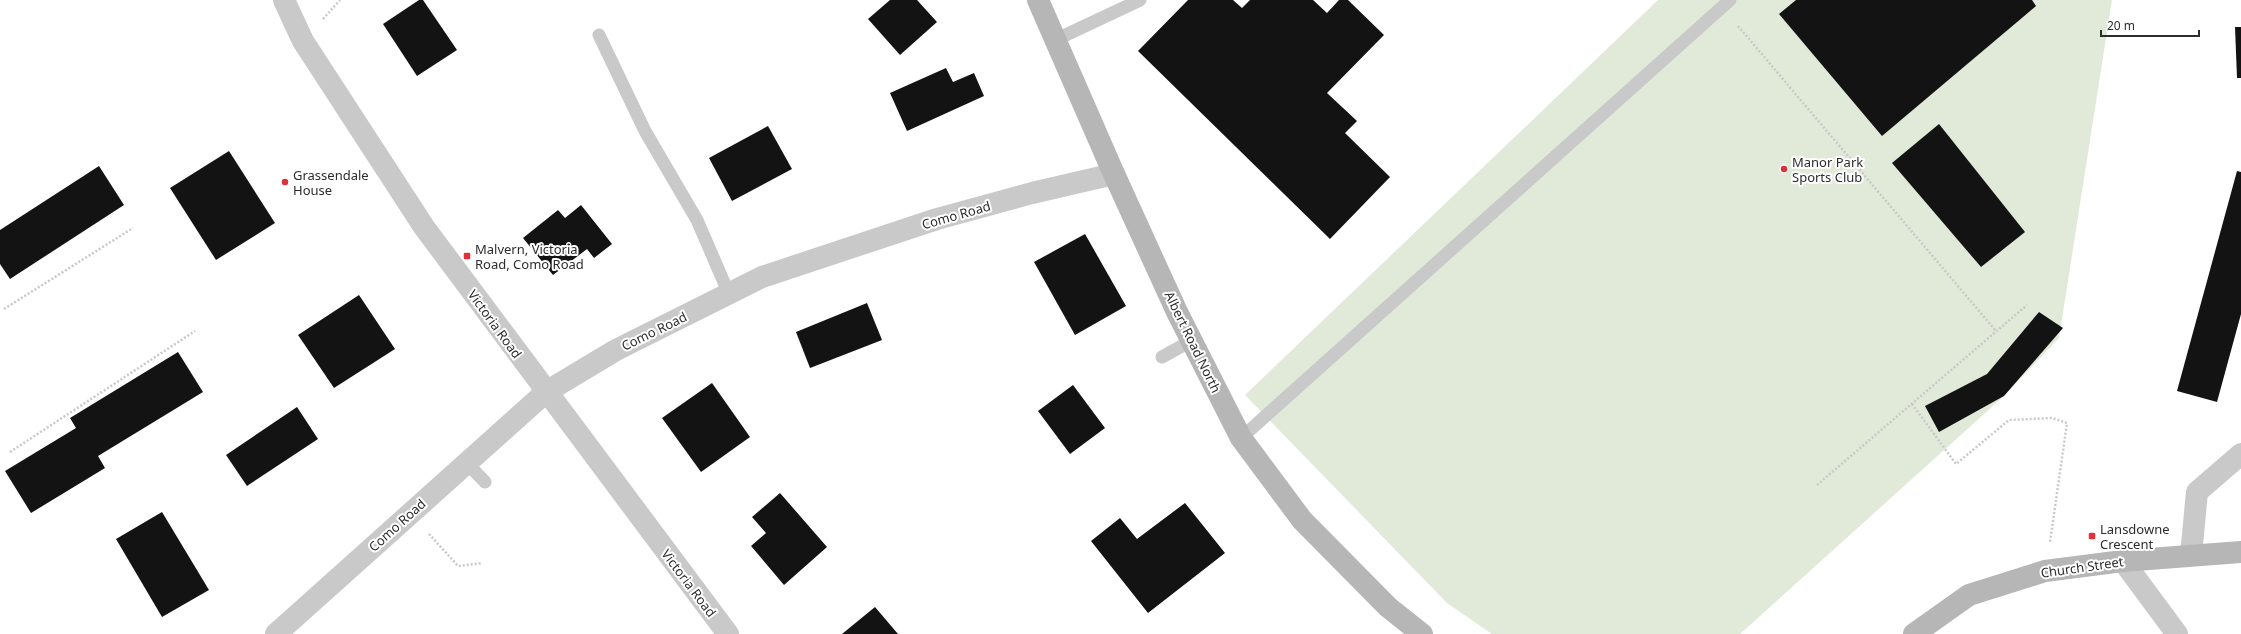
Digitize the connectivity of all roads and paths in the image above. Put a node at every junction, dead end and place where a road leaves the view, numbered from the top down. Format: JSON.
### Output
{"nodes":[{"id":1,"x":284,"y":0,"type":"edge"},
{"id":2,"x":1038,"y":0,"type":"edge"},
{"id":3,"x":1140,"y":0,"type":"edge"},
{"id":4,"x":1726,"y":4,"type":"edge"},
{"id":5,"x":599,"y":35,"type":"dead end"},
{"id":6,"x":1055,"y":40,"type":"junction"},
{"id":7,"x":1114,"y":174,"type":"junction"},
{"id":8,"x":132,"y":228,"type":"dead end"},
{"id":9,"x":729,"y":294,"type":"junction"},
{"id":10,"x":2027,"y":305,"type":"dead end"},
{"id":11,"x":4,"y":308,"type":"dead end"},
{"id":12,"x":196,"y":331,"type":"dead end"},
{"id":13,"x":1996,"y":332,"type":"junction"},
{"id":14,"x":1191,"y":341,"type":"junction"},
{"id":15,"x":1162,"y":357,"type":"dead end"},
{"id":16,"x":546,"y":392,"type":"junction"},
{"id":17,"x":1912,"y":404,"type":"junction"},
{"id":18,"x":1241,"y":438,"type":"junction"},
{"id":19,"x":10,"y":452,"type":"dead end"},
{"id":20,"x":2241,"y":454,"type":"edge"},
{"id":21,"x":466,"y":463,"type":"junction"},
{"id":22,"x":485,"y":482,"type":"dead end"},
{"id":23,"x":1817,"y":486,"type":"dead end"},
{"id":24,"x":410,"y":513,"type":"junction"},
{"id":25,"x":2241,"y":552,"type":"edge"},
{"id":26,"x":2191,"y":555,"type":"junction"},
{"id":27,"x":2123,"y":561,"type":"junction"},
{"id":28,"x":482,"y":563,"type":"dead end"},
{"id":29,"x":2045,"y":571,"type":"junction"},
{"id":30,"x":276,"y":634,"type":"edge"},
{"id":31,"x":728,"y":634,"type":"edge"},
{"id":32,"x":1422,"y":634,"type":"edge"},
{"id":33,"x":1914,"y":634,"type":"edge"},
{"id":34,"x":2177,"y":634,"type":"edge"}],
"edges":[{"from":1,"to":16,"type":"street","name":"Victoria Road"},
{"from":2,"to":6,"type":"street","name":"Albert Road North"},
{"from":3,"to":6,"type":"lane"},
{"from":4,"to":13,"type":"path"},
{"from":4,"to":18,"type":"lane"},
{"from":5,"to":9,"type":"lane"},
{"from":6,"to":7,"type":"street","name":"Albert Road North"},
{"from":7,"to":9,"type":"street","name":"Como Road"},
{"from":7,"to":14,"type":"street","name":"Albert Road North"},
{"from":8,"to":11,"type":"path"},
{"from":9,"to":16,"type":"street","name":"Como Road"},
{"from":10,"to":13,"type":"path"},
{"from":12,"to":19,"type":"path"},
{"from":13,"to":17,"type":"path"},
{"from":14,"to":15,"type":"lane"},
{"from":14,"to":18,"type":"street","name":"Albert Road North"},
{"from":16,"to":21,"type":"street","name":"Como Road"},
{"from":16,"to":31,"type":"street","name":"Victoria Road"},
{"from":17,"to":23,"type":"path"},
{"from":17,"to":29,"type":"path"},
{"from":18,"to":32,"type":"street","name":"Albert Road North"},
{"from":20,"to":26,"type":"street"},
{"from":21,"to":22,"type":"lane"},
{"from":21,"to":24,"type":"street","name":"Como Road"},
{"from":24,"to":28,"type":"path"},
{"from":24,"to":30,"type":"street","name":"Como Road"},
{"from":25,"to":26,"type":"street","name":"Church Street"},
{"from":26,"to":27,"type":"street","name":"Church Street"},
{"from":27,"to":29,"type":"street","name":"Church Street"},
{"from":27,"to":34,"type":"street"},
{"from":29,"to":33,"type":"street","name":"Church Street"}]}
